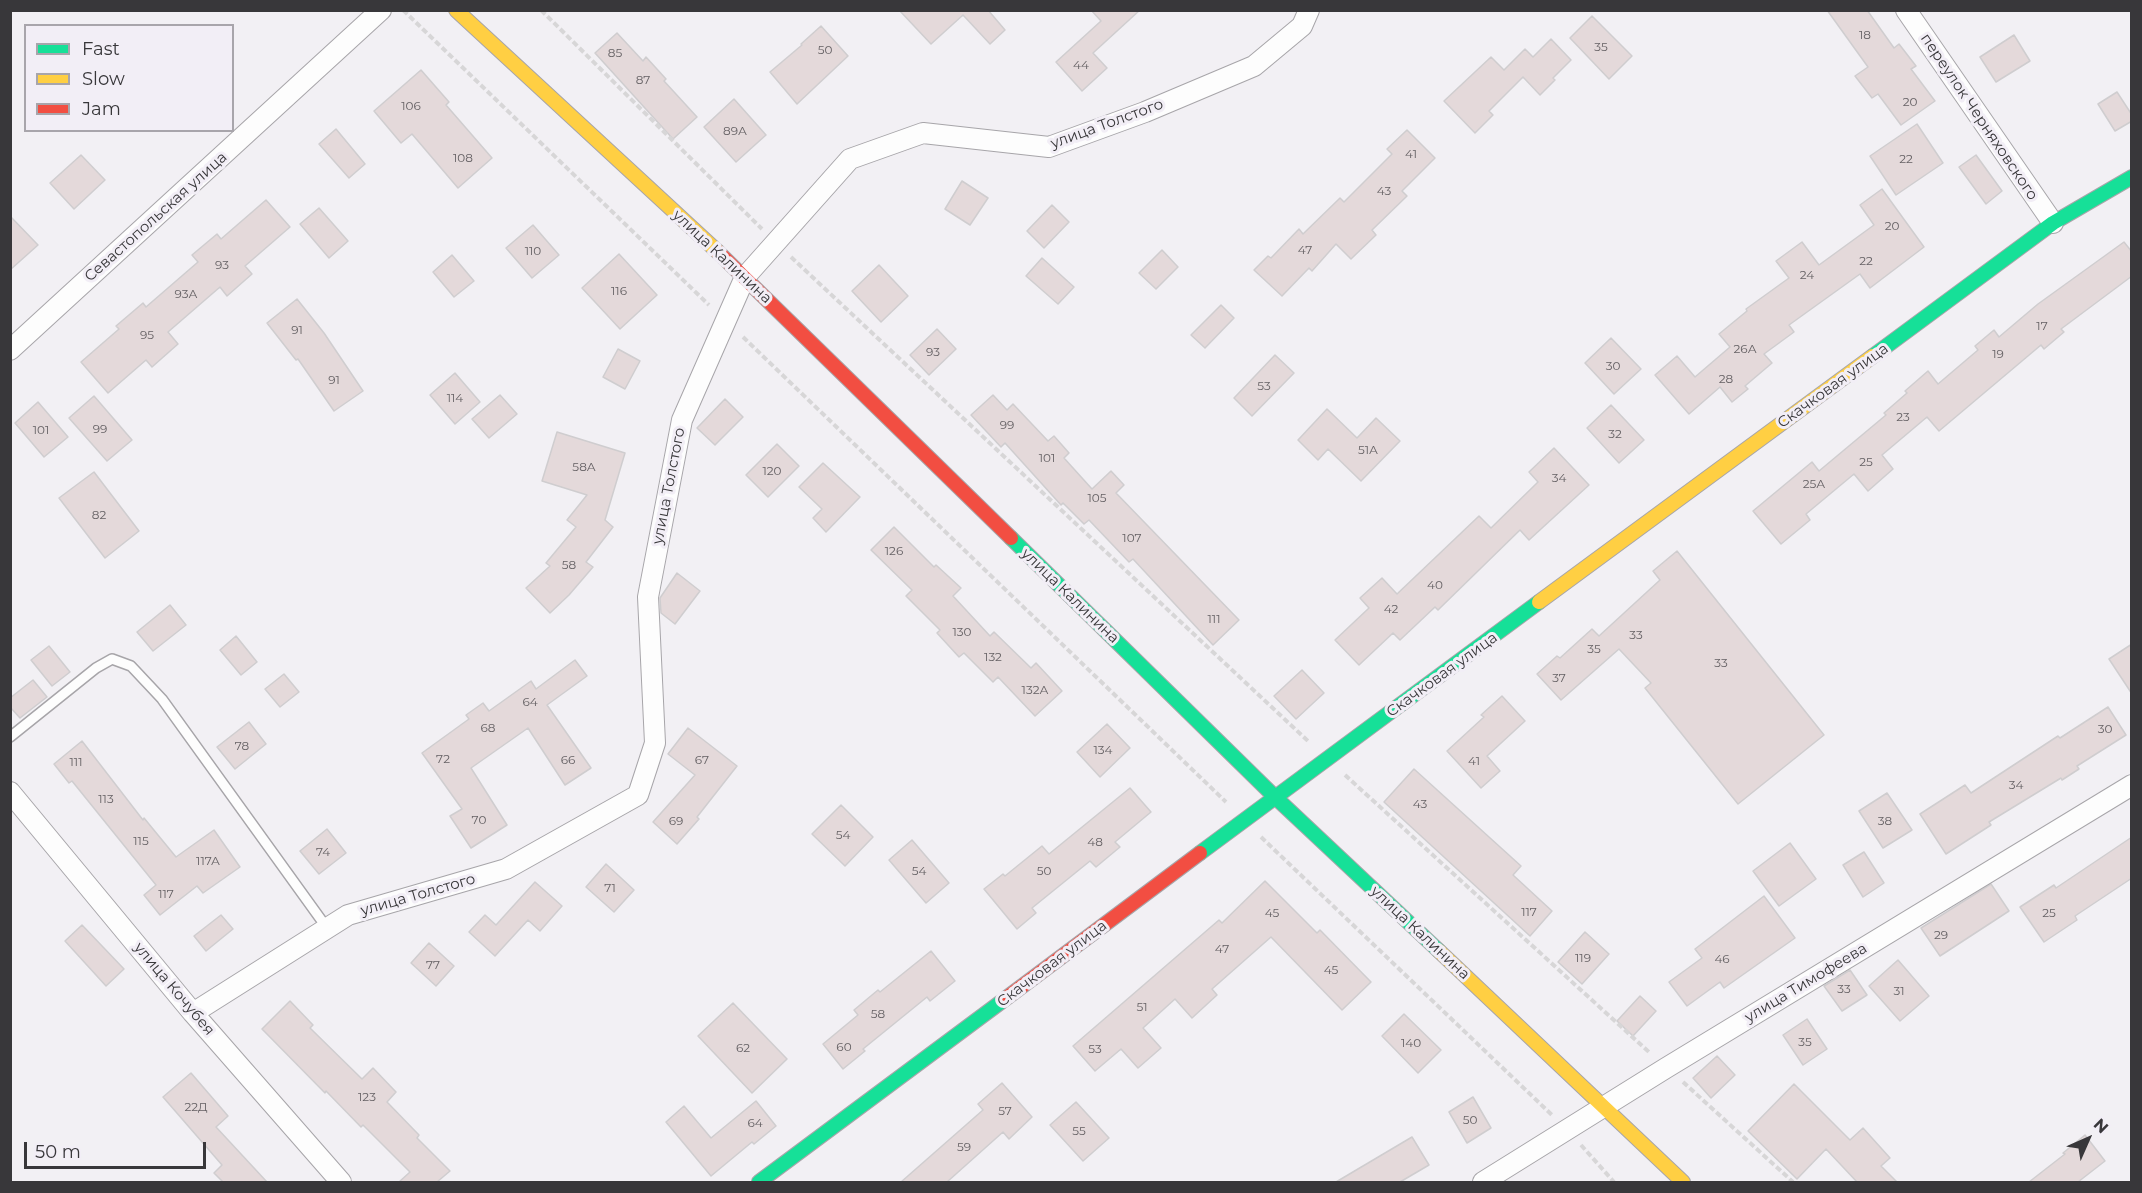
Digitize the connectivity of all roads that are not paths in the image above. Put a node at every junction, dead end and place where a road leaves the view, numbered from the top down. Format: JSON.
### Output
{"nodes":[{"id":1,"x":381,"y":10,"type":"edge"},
{"id":2,"x":456,"y":10,"type":"edge"},
{"id":3,"x":1309,"y":10,"type":"edge"},
{"id":4,"x":1906,"y":10,"type":"edge"},
{"id":5,"x":2132,"y":177,"type":"edge"},
{"id":6,"x":2053,"y":224,"type":"junction"},
{"id":7,"x":745,"y":277,"type":"junction"},
{"id":8,"x":10,"y":350,"type":"edge"},
{"id":9,"x":10,"y":737,"type":"edge"},
{"id":10,"x":2132,"y":785,"type":"edge"},
{"id":11,"x":10,"y":792,"type":"edge"},
{"id":12,"x":1275,"y":797,"type":"junction"},
{"id":13,"x":327,"y":928,"type":"junction"},
{"id":14,"x":193,"y":1013,"type":"junction"},
{"id":15,"x":1604,"y":1106,"type":"junction"},
{"id":16,"x":340,"y":1182,"type":"edge"},
{"id":17,"x":759,"y":1182,"type":"edge"},
{"id":18,"x":1483,"y":1182,"type":"edge"},
{"id":19,"x":1683,"y":1182,"type":"edge"}],
"edges":[{"from":1,"to":8,"type":"street","name":"Севастопольская улица"},
{"from":2,"to":7,"type":"street","name":"улица Калинина"},
{"from":3,"to":7,"type":"street","name":"улица Толстого"},
{"from":4,"to":6,"type":"street","name":"переулок Черняховского"},
{"from":5,"to":6,"type":"street","name":"Скачковая улица"},
{"from":6,"to":12,"type":"street","name":"Скачковая улица"},
{"from":7,"to":12,"type":"street","name":"улица Калинина"},
{"from":7,"to":13,"type":"street","name":"улица Толстого"},
{"from":9,"to":13,"type":"lane"},
{"from":10,"to":15,"type":"street","name":"улица Тимофеева"},
{"from":11,"to":14,"type":"street","name":"улица Кочубея"},
{"from":12,"to":15,"type":"street","name":"улица Калинина"},
{"from":12,"to":17,"type":"street","name":"Скачковая улица"},
{"from":13,"to":14,"type":"street","name":"улица Толстого"},
{"from":14,"to":16,"type":"street","name":"улица Кочубея"},
{"from":15,"to":18,"type":"street","name":"улица Тимофеева"},
{"from":15,"to":19,"type":"street","name":"улица Калинина"}]}
